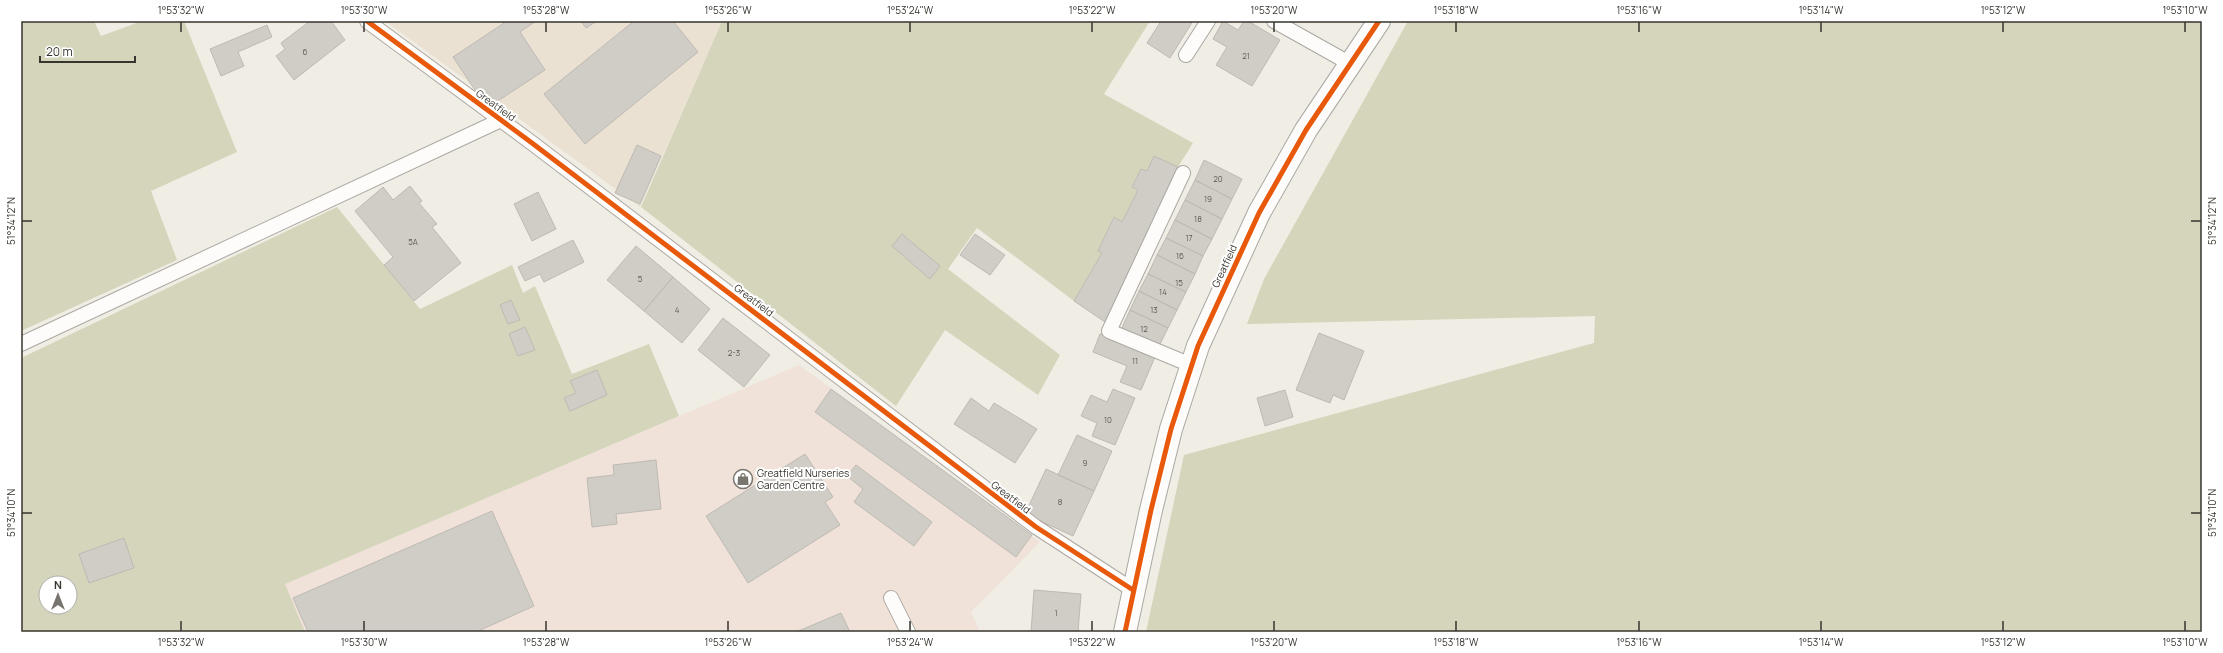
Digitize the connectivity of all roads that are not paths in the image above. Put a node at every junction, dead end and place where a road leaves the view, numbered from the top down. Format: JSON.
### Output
{"nodes":[{"id":1,"x":367,"y":21,"type":"edge"},
{"id":2,"x":1208,"y":21,"type":"edge"},
{"id":3,"x":1274,"y":21,"type":"edge"},
{"id":4,"x":1379,"y":21,"type":"edge"},
{"id":5,"x":1186,"y":55,"type":"dead end"},
{"id":6,"x":1349,"y":63,"type":"junction"},
{"id":7,"x":502,"y":120,"type":"junction"},
{"id":8,"x":1183,"y":173,"type":"dead end"},
{"id":9,"x":21,"y":344,"type":"edge"},
{"id":10,"x":1191,"y":365,"type":"junction"},
{"id":11,"x":1133,"y":590,"type":"junction"},
{"id":12,"x":891,"y":598,"type":"dead end"},
{"id":13,"x":908,"y":632,"type":"edge"},
{"id":14,"x":1125,"y":632,"type":"edge"}],
"edges":[{"from":1,"to":7,"type":"lane","name":"Greatfield"},
{"from":2,"to":5,"type":"lane"},
{"from":3,"to":6,"type":"lane"},
{"from":4,"to":6,"type":"street","name":"Greatfield"},
{"from":6,"to":10,"type":"street","name":"Greatfield"},
{"from":7,"to":9,"type":"lane"},
{"from":7,"to":11,"type":"lane","name":"Greatfield"},
{"from":8,"to":10,"type":"lane"},
{"from":10,"to":11,"type":"street","name":"Greatfield"},
{"from":11,"to":14,"type":"street","name":"Greatfield"},
{"from":12,"to":13,"type":"lane"}]}
